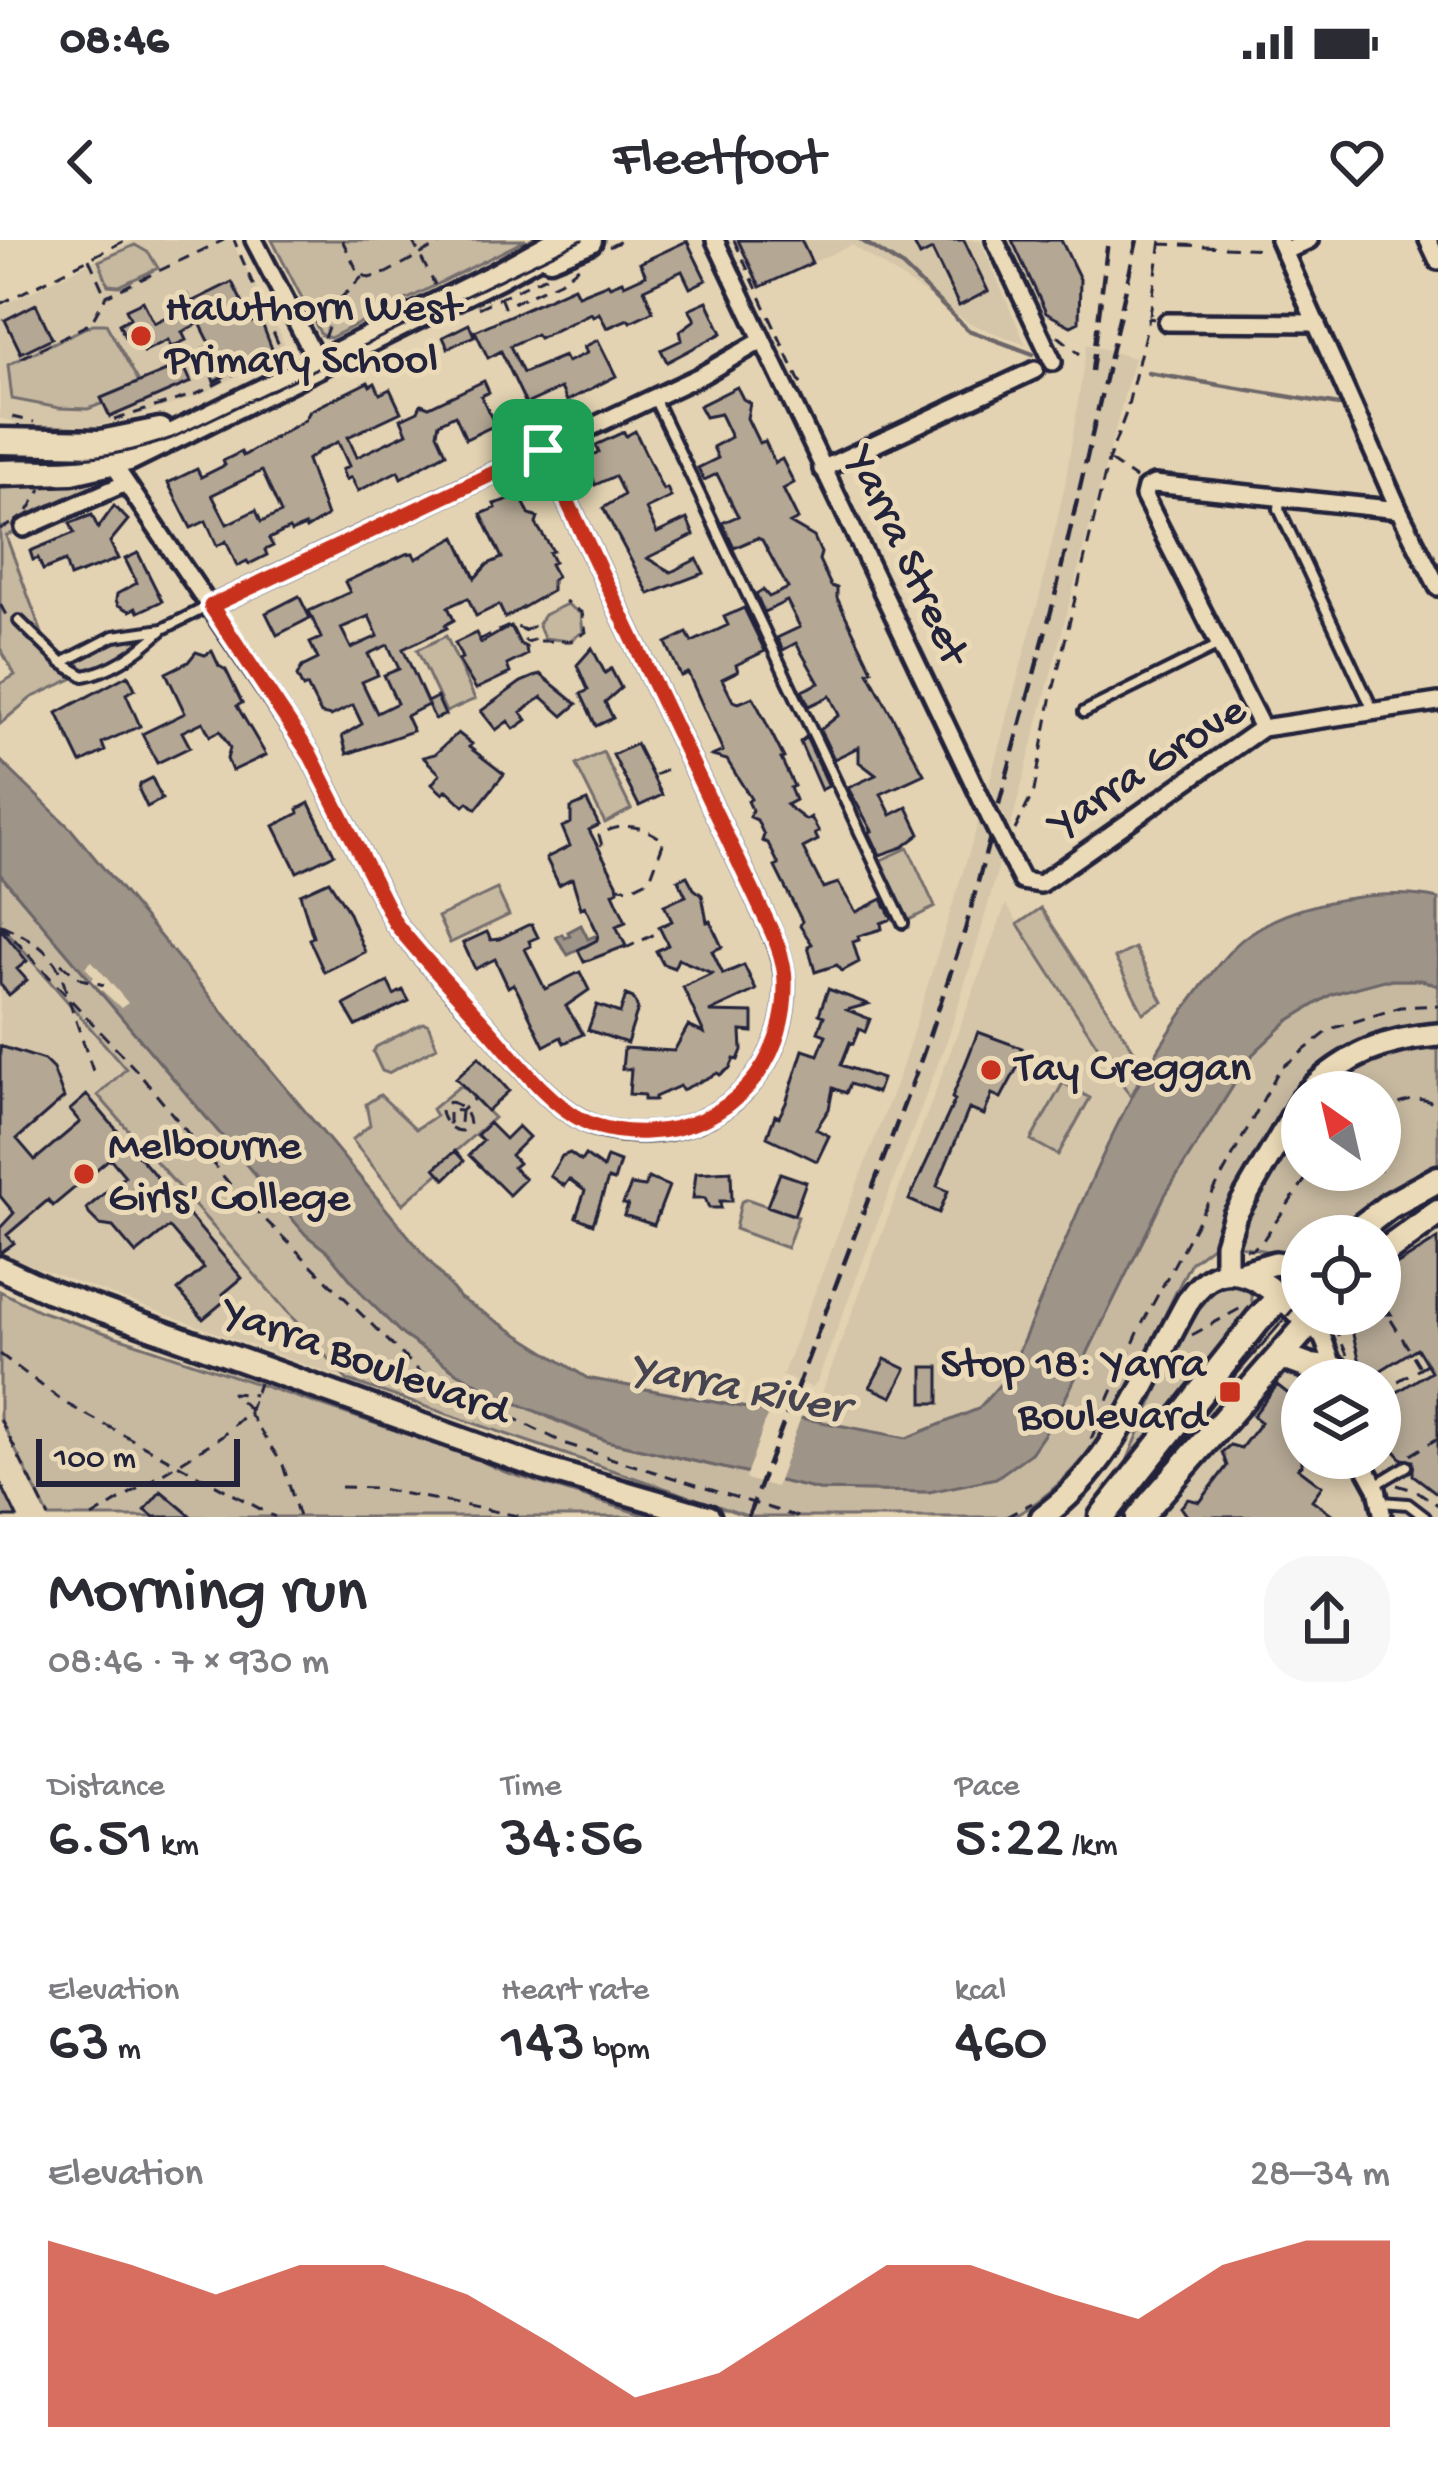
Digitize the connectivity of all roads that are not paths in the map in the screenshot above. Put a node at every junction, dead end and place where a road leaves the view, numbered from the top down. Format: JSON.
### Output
{"nodes":[{"id":1,"x":254,"y":240,"type":"edge"},
{"id":2,"x":562,"y":240,"type":"edge"},
{"id":3,"x":715,"y":240,"type":"edge"},
{"id":4,"x":995,"y":240,"type":"edge"},
{"id":5,"x":1309,"y":240,"type":"edge"},
{"id":6,"x":1428,"y":240,"type":"edge"},
{"id":7,"x":1277,"y":247,"type":"edge"},
{"id":8,"x":586,"y":249,"type":"edge"},
{"id":9,"x":1438,"y":261,"type":"edge"},
{"id":10,"x":498,"y":287,"type":"junction"},
{"id":11,"x":1167,"y":322,"type":"road end"},
{"id":12,"x":1317,"y":323,"type":"junction"},
{"id":13,"x":764,"y":346,"type":"junction"},
{"id":14,"x":321,"y":354,"type":"junction"},
{"id":15,"x":1053,"y":362,"type":"dead end"},
{"id":16,"x":1035,"y":370,"type":"dead end"},
{"id":17,"x":654,"y":398,"type":"junction"},
{"id":18,"x":0,"y":441,"type":"edge"},
{"id":19,"x":543,"y":450,"type":"junction"},
{"id":20,"x":113,"y":463,"type":"junction"},
{"id":21,"x":822,"y":469,"type":"junction"},
{"id":22,"x":0,"y":473,"type":"edge"},
{"id":23,"x":1280,"y":499,"type":"junction"},
{"id":24,"x":1399,"y":510,"type":"junction"},
{"id":25,"x":22,"y":521,"type":"road end"},
{"id":26,"x":1438,"y":587,"type":"edge"},
{"id":27,"x":211,"y":606,"type":"junction"},
{"id":28,"x":19,"y":621,"type":"road end"},
{"id":29,"x":163,"y":629,"type":"junction"},
{"id":30,"x":1220,"y":644,"type":"junction"},
{"id":31,"x":62,"y":663,"type":"junction"},
{"id":32,"x":1438,"y":702,"type":"edge"},
{"id":33,"x":1084,"y":712,"type":"dead end"},
{"id":34,"x":1374,"y":712,"type":"junction"},
{"id":35,"x":1262,"y":728,"type":"junction"},
{"id":36,"x":1046,"y":881,"type":"joint"},
{"id":37,"x":903,"y":923,"type":"dead end"},
{"id":38,"x":1438,"y":1034,"type":"edge"},
{"id":39,"x":1334,"y":1071,"type":"edge"},
{"id":40,"x":1281,"y":1136,"type":"edge"},
{"id":41,"x":1438,"y":1179,"type":"edge"},
{"id":42,"x":1438,"y":1213,"type":"edge"},
{"id":43,"x":1377,"y":1215,"type":"edge"},
{"id":44,"x":1401,"y":1240,"type":"edge"},
{"id":45,"x":1231,"y":1265,"type":"junction"},
{"id":46,"x":1281,"y":1265,"type":"edge"},
{"id":47,"x":0,"y":1268,"type":"edge"},
{"id":48,"x":1281,"y":1287,"type":"edge"},
{"id":49,"x":1266,"y":1299,"type":"junction"},
{"id":50,"x":1281,"y":1305,"type":"edge"},
{"id":51,"x":1303,"y":1335,"type":"edge"},
{"id":52,"x":1281,"y":1356,"type":"junction"},
{"id":53,"x":1289,"y":1359,"type":"edge"},
{"id":54,"x":1407,"y":1466,"type":"dead end"},
{"id":55,"x":1382,"y":1495,"type":"edge"},
{"id":56,"x":1043,"y":1506,"type":"edge"},
{"id":57,"x":709,"y":1517,"type":"edge"},
{"id":58,"x":1102,"y":1517,"type":"edge"},
{"id":59,"x":1139,"y":1517,"type":"edge"},
{"id":60,"x":1425,"y":1517,"type":"edge"}],
"edges":[{"from":1,"to":14,"type":"street"},
{"from":2,"to":10,"type":"main road"},
{"from":3,"to":13,"type":"street","name":"Yarra Street"},
{"from":4,"to":15,"type":"street"},
{"from":5,"to":7,"type":"street"},
{"from":6,"to":9,"type":"street"},
{"from":7,"to":12,"type":"street"},
{"from":8,"to":10,"type":"main road"},
{"from":10,"to":14,"type":"main road"},
{"from":11,"to":12,"type":"street"},
{"from":12,"to":24,"type":"street"},
{"from":13,"to":17,"type":"street"},
{"from":13,"to":21,"type":"street","name":"Yarra Street"},
{"from":14,"to":20,"type":"main road"},
{"from":16,"to":21,"type":"street"},
{"from":17,"to":19,"type":"street"},
{"from":17,"to":37,"type":"lane"},
{"from":18,"to":20,"type":"main road"},
{"from":19,"to":27,"type":"street"},
{"from":19,"to":27,"type":"street"},
{"from":20,"to":22,"type":"main road"},
{"from":20,"to":25,"type":"street"},
{"from":20,"to":27,"type":"street"},
{"from":21,"to":36,"type":"street","name":"Yarra Street","bridge":true},
{"from":23,"to":24,"type":"street"},
{"from":23,"to":30,"type":"street"},
{"from":23,"to":34,"type":"lane"},
{"from":24,"to":26,"type":"street"},
{"from":27,"to":29,"type":"lane"},
{"from":28,"to":31,"type":"lane"},
{"from":29,"to":31,"type":"lane"},
{"from":29,"to":31,"type":"lane"},
{"from":30,"to":33,"type":"lane"},
{"from":30,"to":35,"type":"street"},
{"from":32,"to":34,"type":"street","name":"Yarra Grove"},
{"from":34,"to":35,"type":"street","name":"Yarra Grove"},
{"from":35,"to":36,"type":"street","name":"Yarra Grove"},
{"from":38,"to":39,"type":"main road"},
{"from":40,"to":45,"type":"main road"},
{"from":41,"to":43,"type":"main road"},
{"from":42,"to":44,"type":"main road"},
{"from":45,"to":46,"type":"main road"},
{"from":45,"to":49,"type":"main road"},
{"from":45,"to":56,"type":"main road"},
{"from":47,"to":57,"type":"main road","name":"Yarra Boulevard"},
{"from":48,"to":49,"type":"main road"},
{"from":49,"to":50,"type":"main road"},
{"from":49,"to":58,"type":"main road"},
{"from":51,"to":52,"type":"main road"},
{"from":52,"to":53,"type":"main road"},
{"from":52,"to":59,"type":"main road"},
{"from":54,"to":55,"type":"lane"},
{"from":55,"to":60,"type":"lane"}]}
